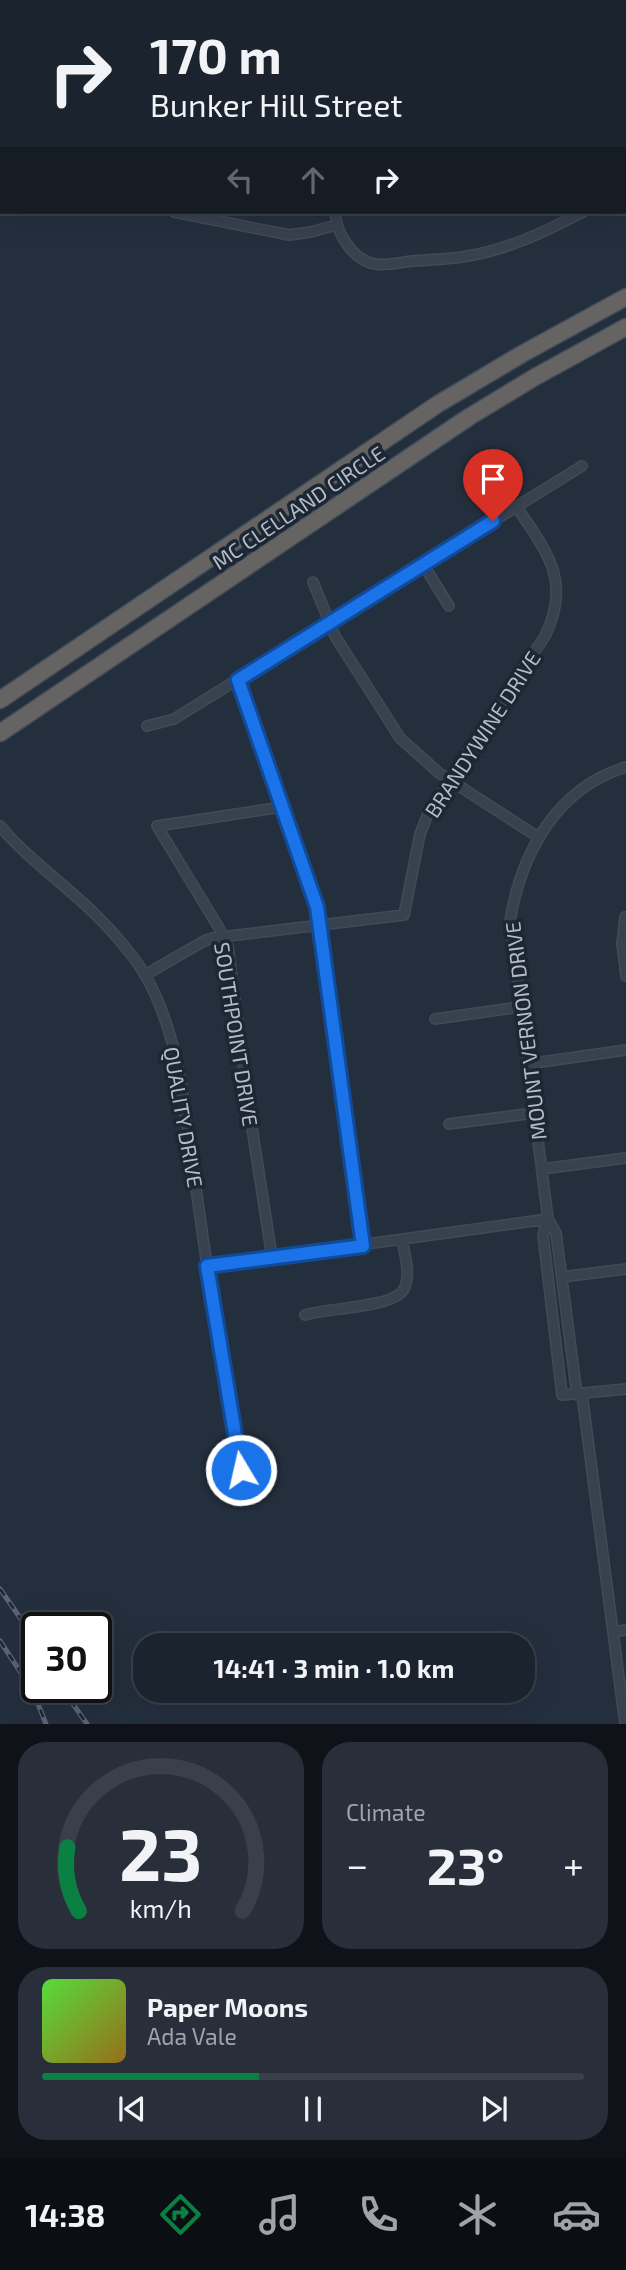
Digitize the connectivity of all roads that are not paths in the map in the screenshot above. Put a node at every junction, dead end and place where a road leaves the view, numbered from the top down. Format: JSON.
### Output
{"nodes":[{"id":1,"x":194,"y":214,"type":"edge"},
{"id":2,"x":335,"y":214,"type":"edge"},
{"id":3,"x":579,"y":214,"type":"edge"},
{"id":4,"x":215,"y":216,"type":"edge"},
{"id":5,"x":336,"y":225,"type":"junction"},
{"id":6,"x":626,"y":297,"type":"edge"},
{"id":7,"x":626,"y":327,"type":"edge"},
{"id":8,"x":582,"y":466,"type":"dead end"},
{"id":9,"x":516,"y":506,"type":"junction"},
{"id":10,"x":423,"y":564,"type":"junction"},
{"id":11,"x":313,"y":582,"type":"dead end"},
{"id":12,"x":449,"y":606,"type":"dead end"},
{"id":13,"x":329,"y":622,"type":"junction"},
{"id":14,"x":238,"y":680,"type":"junction"},
{"id":15,"x":0,"y":700,"type":"edge"},
{"id":16,"x":147,"y":726,"type":"dead end"},
{"id":17,"x":0,"y":733,"type":"edge"},
{"id":18,"x":626,"y":767,"type":"edge"},
{"id":19,"x":450,"y":780,"type":"junction"},
{"id":20,"x":282,"y":807,"type":"junction"},
{"id":21,"x":0,"y":826,"type":"edge"},
{"id":22,"x":538,"y":837,"type":"junction"},
{"id":23,"x":625,"y":917,"type":"edge"},
{"id":24,"x":320,"y":924,"type":"junction"},
{"id":25,"x":223,"y":937,"type":"junction"},
{"id":26,"x":145,"y":975,"type":"junction"},
{"id":27,"x":626,"y":976,"type":"edge"},
{"id":28,"x":520,"y":1007,"type":"junction"},
{"id":29,"x":435,"y":1019,"type":"dead end"},
{"id":30,"x":626,"y":1049,"type":"edge"},
{"id":31,"x":527,"y":1064,"type":"junction"},
{"id":32,"x":534,"y":1113,"type":"junction"},
{"id":33,"x":449,"y":1124,"type":"dead end"},
{"id":34,"x":626,"y":1158,"type":"edge"},
{"id":35,"x":542,"y":1169,"type":"junction"},
{"id":36,"x":548,"y":1219,"type":"junction"},
{"id":37,"x":402,"y":1241,"type":"junction"},
{"id":38,"x":363,"y":1246,"type":"junction"},
{"id":39,"x":272,"y":1258,"type":"junction"},
{"id":40,"x":207,"y":1266,"type":"junction"},
{"id":41,"x":626,"y":1269,"type":"edge"},
{"id":42,"x":562,"y":1278,"type":"junction"},
{"id":43,"x":305,"y":1315,"type":"dead end"},
{"id":44,"x":626,"y":1389,"type":"edge"},
{"id":45,"x":580,"y":1394,"type":"junction"},
{"id":46,"x":241,"y":1470,"type":"dead end"},
{"id":47,"x":626,"y":1630,"type":"edge"},
{"id":48,"x":613,"y":1632,"type":"junction"},
{"id":49,"x":625,"y":1724,"type":"edge"}],
"edges":[{"from":1,"to":4,"type":"street"},
{"from":2,"to":5,"type":"street"},
{"from":3,"to":5,"type":"street"},
{"from":4,"to":5,"type":"street"},
{"from":6,"to":15,"type":"highway","name":"MC CLELLAND CIRCLE"},
{"from":7,"to":17,"type":"highway","name":"MC CLELLAND CIRCLE"},
{"from":8,"to":9,"type":"street"},
{"from":9,"to":10,"type":"street"},
{"from":9,"to":19,"type":"street","name":"BRANDYWINE DRIVE"},
{"from":10,"to":12,"type":"street"},
{"from":10,"to":13,"type":"street"},
{"from":11,"to":13,"type":"street"},
{"from":13,"to":14,"type":"street"},
{"from":13,"to":19,"type":"street"},
{"from":14,"to":16,"type":"street"},
{"from":14,"to":20,"type":"street"},
{"from":18,"to":22,"type":"street","name":"MOUNT VERNON DRIVE"},
{"from":19,"to":22,"type":"street"},
{"from":19,"to":24,"type":"street","name":"BRANDYWINE DRIVE"},
{"from":20,"to":24,"type":"street"},
{"from":20,"to":25,"type":"street","name":"SOUTHPOINT DRIVE"},
{"from":21,"to":26,"type":"street","name":"QUALITY DRIVE"},
{"from":22,"to":28,"type":"street","name":"MOUNT VERNON DRIVE"},
{"from":23,"to":27,"type":"street"},
{"from":24,"to":25,"type":"street","name":"BRANDYWINE DRIVE"},
{"from":24,"to":38,"type":"street"},
{"from":25,"to":26,"type":"street","name":"BRANDYWINE DRIVE"},
{"from":25,"to":39,"type":"street","name":"SOUTHPOINT DRIVE"},
{"from":26,"to":40,"type":"street","name":"QUALITY DRIVE"},
{"from":28,"to":29,"type":"street"},
{"from":28,"to":31,"type":"street","name":"MOUNT VERNON DRIVE"},
{"from":30,"to":31,"type":"street"},
{"from":31,"to":32,"type":"street","name":"MOUNT VERNON DRIVE"},
{"from":32,"to":33,"type":"street"},
{"from":32,"to":35,"type":"street","name":"MOUNT VERNON DRIVE"},
{"from":34,"to":35,"type":"street"},
{"from":35,"to":36,"type":"street","name":"MOUNT VERNON DRIVE"},
{"from":36,"to":37,"type":"street"},
{"from":36,"to":42,"type":"street","name":"MOUNT VERNON DRIVE"},
{"from":36,"to":45,"type":"street","name":"MOUNT VERNON DRIVE"},
{"from":37,"to":38,"type":"street"},
{"from":37,"to":43,"type":"street"},
{"from":38,"to":39,"type":"street"},
{"from":39,"to":40,"type":"street"},
{"from":40,"to":46,"type":"street","name":"QUALITY DRIVE"},
{"from":41,"to":42,"type":"street"},
{"from":42,"to":45,"type":"street","name":"MOUNT VERNON DRIVE"},
{"from":44,"to":45,"type":"street"},
{"from":45,"to":48,"type":"street","name":"MOUNT VERNON DRIVE"},
{"from":47,"to":48,"type":"street"},
{"from":48,"to":49,"type":"street","name":"MOUNT VERNON DRIVE"}]}
